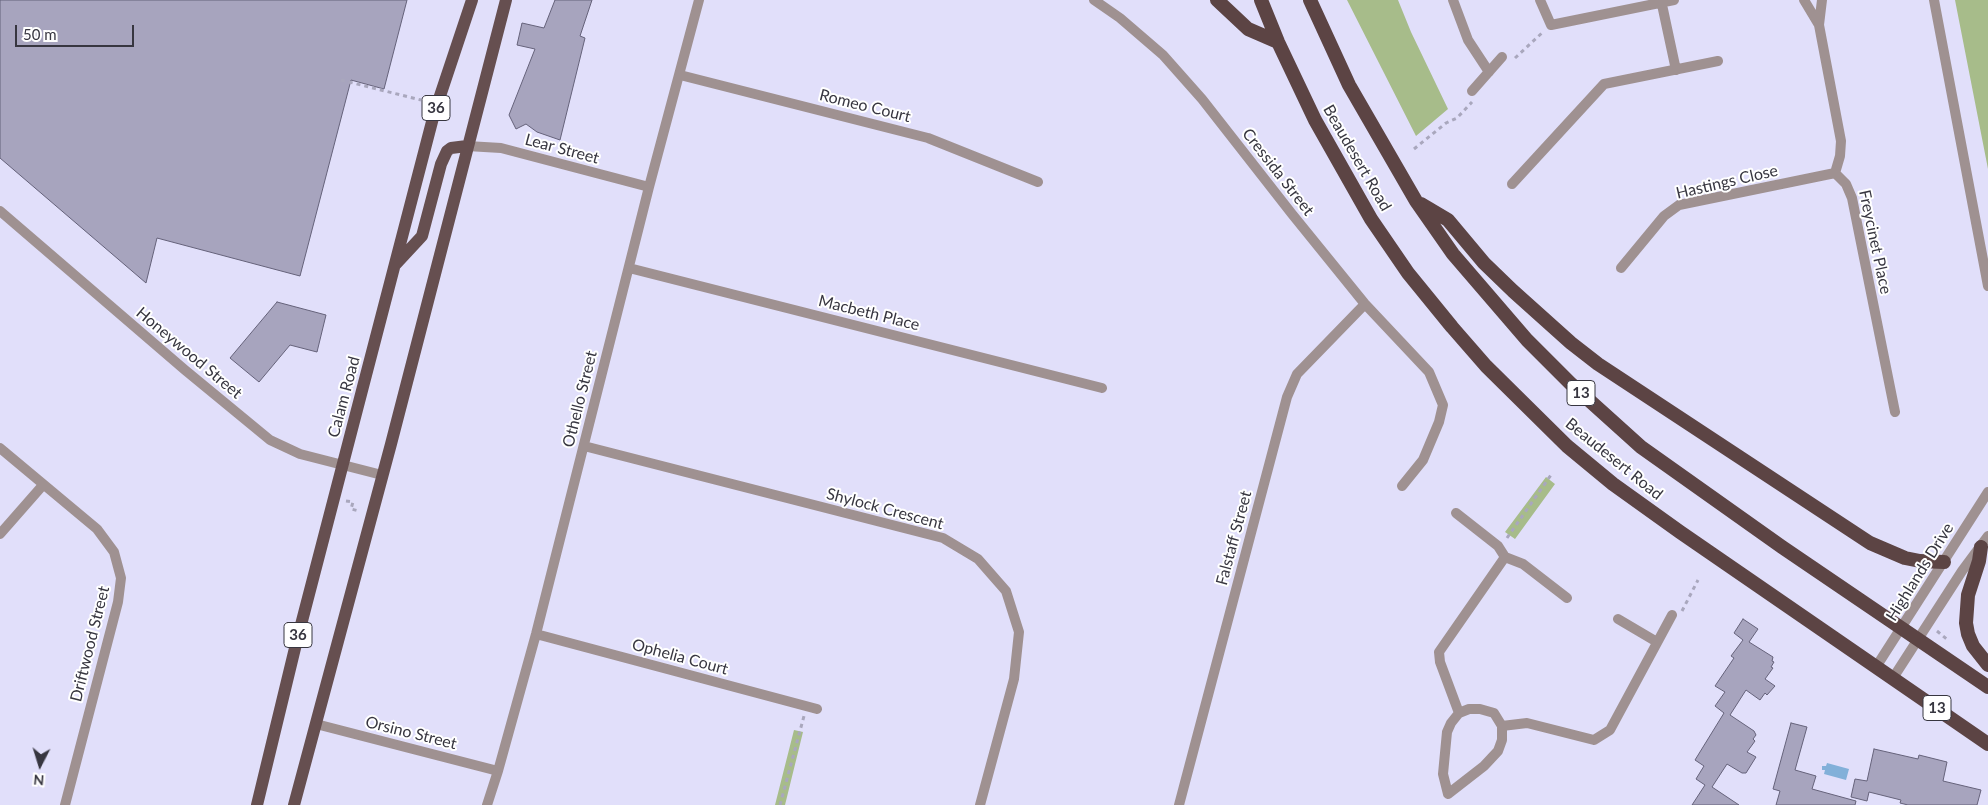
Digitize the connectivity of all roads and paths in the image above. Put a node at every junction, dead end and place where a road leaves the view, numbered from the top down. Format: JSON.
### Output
{"nodes":[{"id":1,"x":472,"y":0,"type":"edge"},
{"id":2,"x":506,"y":0,"type":"edge"},
{"id":3,"x":699,"y":0,"type":"edge"},
{"id":4,"x":1094,"y":0,"type":"edge"},
{"id":5,"x":1217,"y":0,"type":"edge"},
{"id":6,"x":1261,"y":0,"type":"edge"},
{"id":7,"x":1310,"y":0,"type":"edge"},
{"id":8,"x":1453,"y":0,"type":"edge"},
{"id":9,"x":1540,"y":0,"type":"edge"},
{"id":10,"x":1674,"y":0,"type":"edge"},
{"id":11,"x":1804,"y":0,"type":"edge"},
{"id":12,"x":1822,"y":0,"type":"edge"},
{"id":13,"x":1934,"y":0,"type":"edge"},
{"id":14,"x":1661,"y":1,"type":"edge"},
{"id":15,"x":1819,"y":25,"type":"junction"},
{"id":16,"x":1278,"y":42,"type":"junction"},
{"id":17,"x":1502,"y":57,"type":"dead end"},
{"id":18,"x":1718,"y":61,"type":"dead end"},
{"id":19,"x":1676,"y":70,"type":"junction"},
{"id":20,"x":1489,"y":72,"type":"junction"},
{"id":21,"x":680,"y":75,"type":"junction"},
{"id":22,"x":341,"y":80,"type":"dead end"},
{"id":23,"x":1472,"y":91,"type":"dead end"},
{"id":24,"x":421,"y":100,"type":"dead end"},
{"id":25,"x":468,"y":146,"type":"junction"},
{"id":26,"x":1835,"y":173,"type":"junction"},
{"id":27,"x":1038,"y":182,"type":"dead end"},
{"id":28,"x":1512,"y":184,"type":"dead end"},
{"id":29,"x":649,"y":187,"type":"junction"},
{"id":30,"x":1416,"y":201,"type":"junction"},
{"id":31,"x":0,"y":210,"type":"edge"},
{"id":32,"x":396,"y":264,"type":"junction"},
{"id":33,"x":629,"y":268,"type":"junction"},
{"id":34,"x":1621,"y":268,"type":"dead end"},
{"id":35,"x":1988,"y":286,"type":"edge"},
{"id":36,"x":1365,"y":304,"type":"junction"},
{"id":37,"x":1102,"y":388,"type":"dead end"},
{"id":38,"x":1895,"y":412,"type":"dead end"},
{"id":39,"x":584,"y":446,"type":"junction"},
{"id":40,"x":0,"y":448,"type":"edge"},
{"id":41,"x":343,"y":465,"type":"junction"},
{"id":42,"x":382,"y":475,"type":"junction"},
{"id":43,"x":1552,"y":475,"type":"dead end"},
{"id":44,"x":43,"y":485,"type":"junction"},
{"id":45,"x":1402,"y":486,"type":"dead end"},
{"id":46,"x":1988,"y":492,"type":"edge"},
{"id":47,"x":346,"y":500,"type":"dead end"},
{"id":48,"x":359,"y":511,"type":"dead end"},
{"id":49,"x":1456,"y":513,"type":"dead end"},
{"id":50,"x":0,"y":534,"type":"edge"},
{"id":51,"x":1984,"y":542,"type":"edge"},
{"id":52,"x":1498,"y":546,"type":"junction"},
{"id":53,"x":1505,"y":557,"type":"junction"},
{"id":54,"x":1944,"y":562,"type":"junction"},
{"id":55,"x":1698,"y":580,"type":"dead end"},
{"id":56,"x":1567,"y":598,"type":"dead end"},
{"id":57,"x":1672,"y":615,"type":"joint"},
{"id":58,"x":1618,"y":619,"type":"dead end"},
{"id":59,"x":1941,"y":623,"type":"dead end"},
{"id":60,"x":1901,"y":629,"type":"junction"},
{"id":61,"x":536,"y":634,"type":"junction"},
{"id":62,"x":1917,"y":640,"type":"junction"},
{"id":63,"x":1657,"y":642,"type":"junction"},
{"id":64,"x":1951,"y":642,"type":"dead end"},
{"id":65,"x":1988,"y":665,"type":"edge"},
{"id":66,"x":1876,"y":667,"type":"junction"},
{"id":67,"x":1893,"y":678,"type":"junction"},
{"id":68,"x":1988,"y":687,"type":"edge"},
{"id":69,"x":806,"y":706,"type":"junction"},
{"id":70,"x":818,"y":708,"type":"dead end"},
{"id":71,"x":1459,"y":713,"type":"junction"},
{"id":72,"x":316,"y":724,"type":"junction"},
{"id":73,"x":1502,"y":726,"type":"junction"},
{"id":74,"x":1988,"y":744,"type":"edge"},
{"id":75,"x":498,"y":771,"type":"junction"},
{"id":76,"x":1448,"y":794,"type":"junction"},
{"id":77,"x":65,"y":805,"type":"edge"},
{"id":78,"x":257,"y":805,"type":"edge"},
{"id":79,"x":294,"y":805,"type":"edge"},
{"id":80,"x":487,"y":805,"type":"edge"},
{"id":81,"x":780,"y":805,"type":"edge"},
{"id":82,"x":980,"y":805,"type":"edge"},
{"id":83,"x":1179,"y":805,"type":"edge"},
{"id":84,"x":1447,"y":805,"type":"edge"}],
"edges":[{"from":1,"to":32,"type":"main road","name":"Calam Road","number":"36"},
{"from":2,"to":25,"type":"main road","number":"36"},
{"from":3,"to":21,"type":"street","name":"Othello Street"},
{"from":4,"to":36,"type":"street","name":"Cressida Street"},
{"from":5,"to":16,"type":"highway"},
{"from":6,"to":16,"type":"highway","name":"Beaudesert Road","number":"13"},
{"from":7,"to":30,"type":"highway","name":"Beaudesert Road","number":"13"},
{"from":8,"to":20,"type":"street"},
{"from":9,"to":14,"type":"street"},
{"from":10,"to":14,"type":"street"},
{"from":11,"to":15,"type":"street"},
{"from":12,"to":15,"type":"street"},
{"from":13,"to":35,"type":"street"},
{"from":14,"to":19,"type":"street"},
{"from":15,"to":26,"type":"street"},
{"from":16,"to":66,"type":"highway","name":"Beaudesert Road","number":"13"},
{"from":17,"to":20,"type":"street"},
{"from":18,"to":19,"type":"street"},
{"from":19,"to":28,"type":"street"},
{"from":20,"to":23,"type":"street"},
{"from":21,"to":27,"type":"street","name":"Romeo Court"},
{"from":21,"to":29,"type":"street","name":"Othello Street"},
{"from":22,"to":24,"type":"path"},
{"from":25,"to":29,"type":"street","name":"Lear Street"},
{"from":25,"to":32,"type":"main road"},
{"from":25,"to":42,"type":"main road","number":"36"},
{"from":26,"to":34,"type":"street","name":"Hastings Close"},
{"from":26,"to":38,"type":"street","name":"Freycinet Place"},
{"from":29,"to":33,"type":"street","name":"Othello Street"},
{"from":30,"to":54,"type":"highway"},
{"from":30,"to":60,"type":"highway","name":"Beaudesert Road","number":"13"},
{"from":31,"to":41,"type":"street","name":"Honeywood Street"},
{"from":32,"to":41,"type":"main road","name":"Calam Road","number":"36"},
{"from":33,"to":37,"type":"street","name":"Macbeth Place"},
{"from":33,"to":39,"type":"street","name":"Othello Street"},
{"from":36,"to":45,"type":"street","name":"Cressida Street"},
{"from":36,"to":83,"type":"street","name":"Falstaff Street"},
{"from":39,"to":61,"type":"street","name":"Othello Street"},
{"from":39,"to":82,"type":"street","name":"Shylock Crescent"},
{"from":40,"to":44,"type":"street","name":"Driftwood Street"},
{"from":41,"to":42,"type":"street","name":"Honeywood Street"},
{"from":41,"to":78,"type":"main road","name":"Calam Road","number":"36"},
{"from":42,"to":72,"type":"main road","number":"36"},
{"from":43,"to":52,"type":"path"},
{"from":44,"to":50,"type":"street"},
{"from":44,"to":77,"type":"street","name":"Driftwood Street"},
{"from":46,"to":54,"type":"street","name":"Highlands Drive"},
{"from":47,"to":48,"type":"path"},
{"from":49,"to":52,"type":"street"},
{"from":51,"to":62,"type":"street","name":"Highlands Drive"},
{"from":51,"to":65,"type":"highway"},
{"from":52,"to":53,"type":"street"},
{"from":53,"to":56,"type":"street"},
{"from":53,"to":71,"type":"street"},
{"from":54,"to":60,"type":"street","name":"Highlands Drive"},
{"from":55,"to":57,"type":"path"},
{"from":57,"to":63,"type":"street"},
{"from":58,"to":63,"type":"street"},
{"from":59,"to":64,"type":"path"},
{"from":60,"to":62,"type":"highway","name":"Beaudesert Road","number":"13"},
{"from":60,"to":66,"type":"street","name":"Highlands Drive"},
{"from":61,"to":69,"type":"street","name":"Ophelia Court"},
{"from":61,"to":75,"type":"street","name":"Othello Street"},
{"from":62,"to":67,"type":"street","name":"Highlands Drive"},
{"from":62,"to":68,"type":"highway","name":"Beaudesert Road","number":"13"},
{"from":63,"to":73,"type":"street"},
{"from":66,"to":67,"type":"highway","name":"Beaudesert Road","number":"13"},
{"from":67,"to":74,"type":"highway","name":"Beaudesert Road","number":"13"},
{"from":69,"to":70,"type":"street","name":"Ophelia Court"},
{"from":69,"to":81,"type":"path"},
{"from":71,"to":73,"type":"street"},
{"from":71,"to":76,"type":"street"},
{"from":72,"to":75,"type":"street","name":"Orsino Street"},
{"from":72,"to":79,"type":"main road","number":"36"},
{"from":73,"to":76,"type":"street"},
{"from":75,"to":80,"type":"street","name":"Othello Street"},
{"from":76,"to":84,"type":"street"}]}
